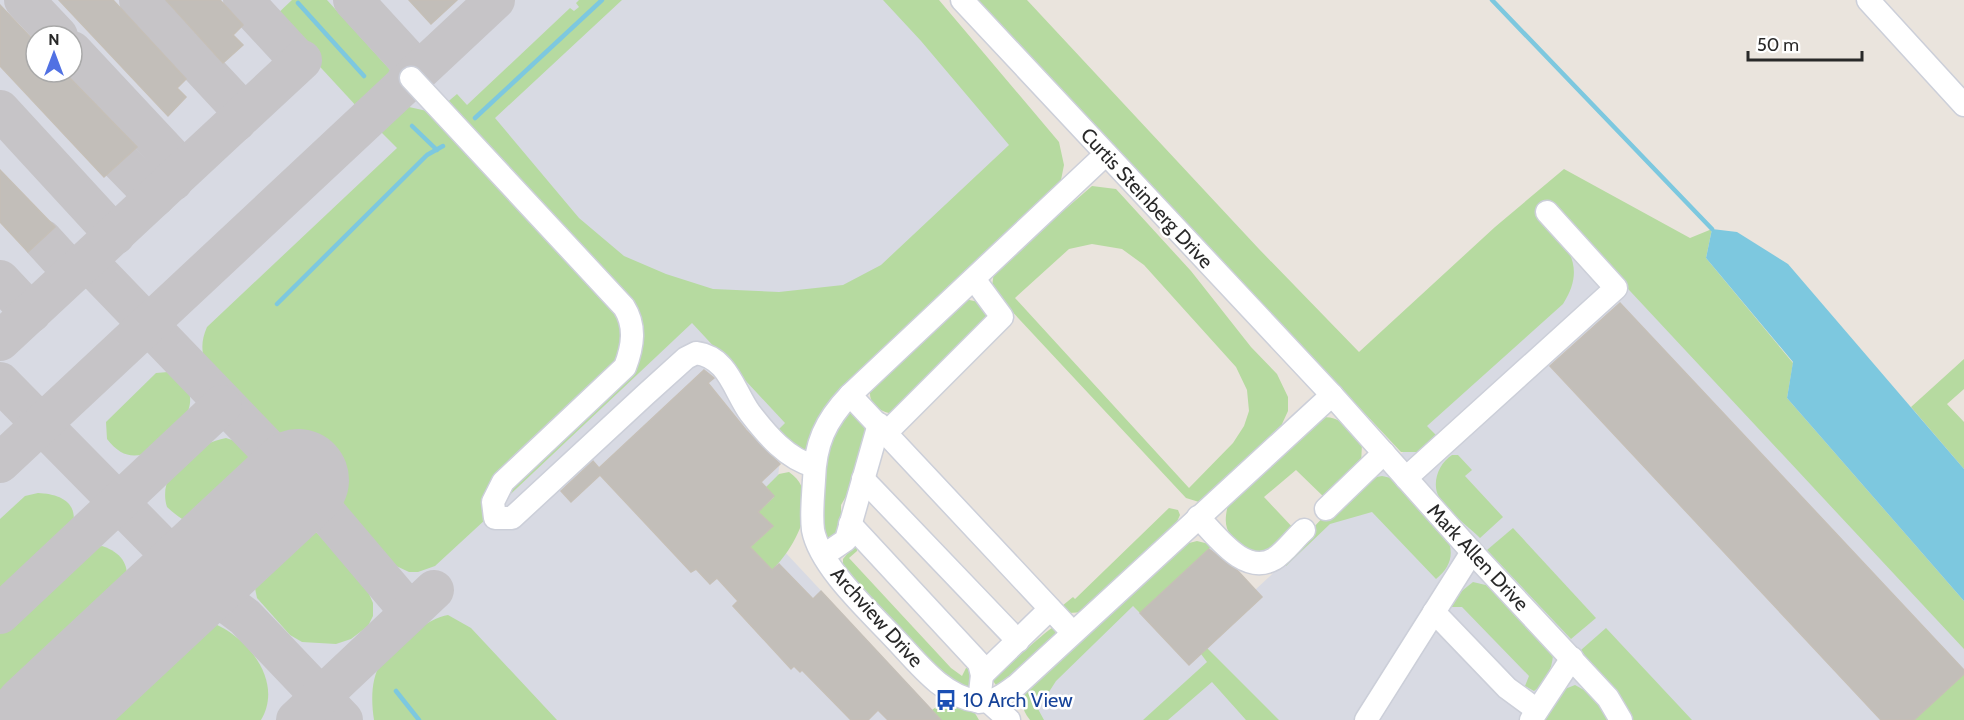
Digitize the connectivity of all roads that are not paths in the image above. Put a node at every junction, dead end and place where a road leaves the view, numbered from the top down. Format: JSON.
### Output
{"nodes":[{"id":1,"x":962,"y":0,"type":"edge"},
{"id":2,"x":1868,"y":0,"type":"edge"},
{"id":3,"x":411,"y":78,"type":"dead end"},
{"id":4,"x":1964,"y":105,"type":"edge"},
{"id":5,"x":1106,"y":154,"type":"junction"},
{"id":6,"x":1547,"y":212,"type":"dead end"},
{"id":7,"x":974,"y":279,"type":"junction"},
{"id":8,"x":850,"y":395,"type":"junction"},
{"id":9,"x":1332,"y":395,"type":"junction"},
{"id":10,"x":883,"y":428,"type":"junction"},
{"id":11,"x":1384,"y":453,"type":"junction"},
{"id":12,"x":814,"y":466,"type":"junction"},
{"id":13,"x":1406,"y":478,"type":"junction"},
{"id":14,"x":863,"y":479,"type":"junction"},
{"id":15,"x":1326,"y":509,"type":"dead end"},
{"id":16,"x":1198,"y":517,"type":"junction"},
{"id":17,"x":850,"y":524,"type":"junction"},
{"id":18,"x":1304,"y":530,"type":"dead end"},
{"id":19,"x":1472,"y":552,"type":"junction"},
{"id":20,"x":824,"y":555,"type":"junction"},
{"id":21,"x":1050,"y":609,"type":"junction"},
{"id":22,"x":1434,"y":612,"type":"junction"},
{"id":23,"x":1073,"y":633,"type":"junction"},
{"id":24,"x":1018,"y":641,"type":"junction"},
{"id":25,"x":1572,"y":658,"type":"junction"},
{"id":26,"x":982,"y":675,"type":"junction"},
{"id":27,"x":984,"y":702,"type":"junction"},
{"id":28,"x":1534,"y":715,"type":"edge"},
{"id":29,"x":1009,"y":720,"type":"edge"},
{"id":30,"x":1366,"y":720,"type":"edge"},
{"id":31,"x":1621,"y":720,"type":"edge"}],
"edges":[{"from":1,"to":5,"type":"street","name":"Curtis Steinberg Drive"},
{"from":2,"to":4,"type":"street"},
{"from":3,"to":12,"type":"street"},
{"from":5,"to":7,"type":"street","name":"Archview Drive"},
{"from":5,"to":9,"type":"street","name":"Curtis Steinberg Drive"},
{"from":6,"to":13,"type":"street"},
{"from":7,"to":8,"type":"street","name":"Archview Drive"},
{"from":7,"to":10,"type":"street"},
{"from":8,"to":10,"type":"street"},
{"from":8,"to":12,"type":"street","name":"Archview Drive"},
{"from":9,"to":11,"type":"street","name":"Mark Allen Drive"},
{"from":9,"to":16,"type":"street"},
{"from":10,"to":14,"type":"street"},
{"from":10,"to":21,"type":"street"},
{"from":11,"to":13,"type":"street","name":"Mark Allen Drive"},
{"from":11,"to":15,"type":"street"},
{"from":12,"to":20,"type":"street","name":"Archview Drive"},
{"from":13,"to":19,"type":"street","name":"Mark Allen Drive"},
{"from":14,"to":17,"type":"street"},
{"from":14,"to":24,"type":"street"},
{"from":16,"to":18,"type":"street"},
{"from":16,"to":23,"type":"street"},
{"from":17,"to":20,"type":"street"},
{"from":17,"to":26,"type":"street"},
{"from":19,"to":22,"type":"street"},
{"from":19,"to":25,"type":"street","name":"Mark Allen Drive"},
{"from":20,"to":27,"type":"street","name":"Archview Drive"},
{"from":21,"to":23,"type":"street"},
{"from":21,"to":24,"type":"street"},
{"from":22,"to":28,"type":"street"},
{"from":22,"to":30,"type":"street"},
{"from":23,"to":27,"type":"street"},
{"from":24,"to":26,"type":"street"},
{"from":25,"to":28,"type":"street"},
{"from":25,"to":31,"type":"street","name":"Mark Allen Drive"},
{"from":26,"to":27,"type":"street"},
{"from":27,"to":29,"type":"street"}]}
